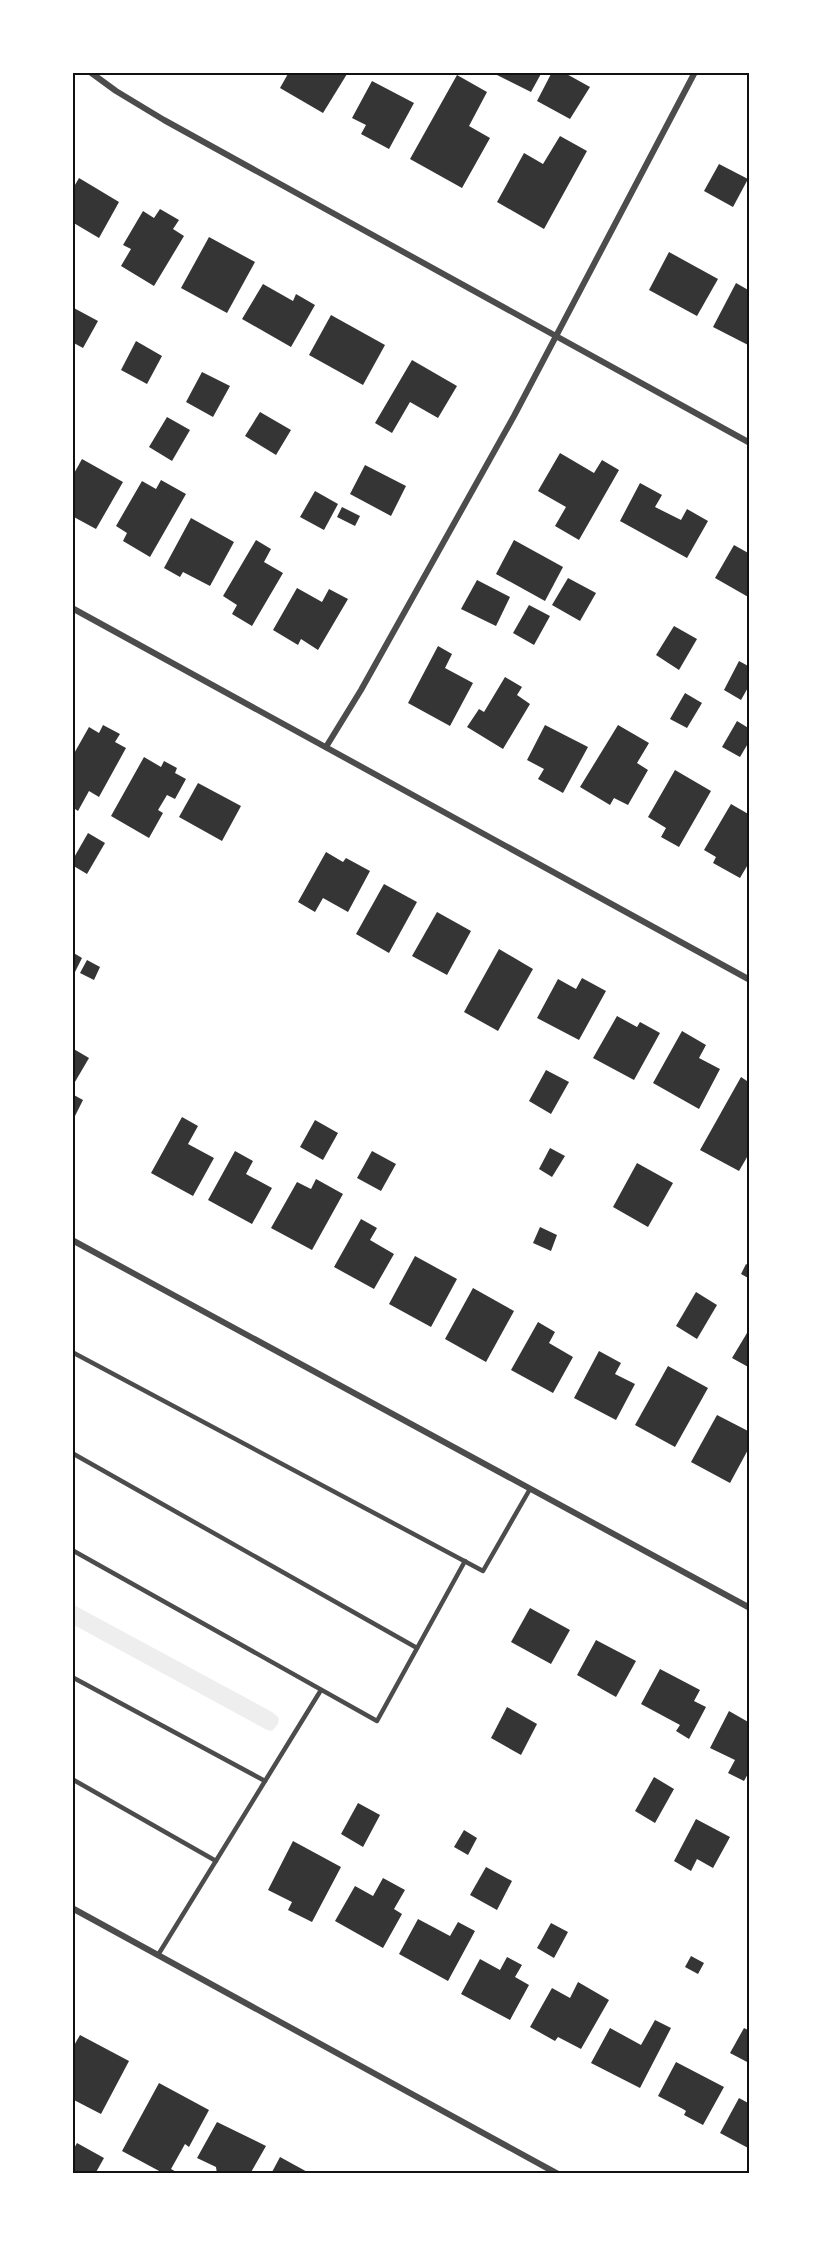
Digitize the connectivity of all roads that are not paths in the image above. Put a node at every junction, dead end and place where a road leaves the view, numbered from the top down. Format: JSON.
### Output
{"nodes":[{"id":1,"x":90,"y":72,"type":"edge"},
{"id":2,"x":695,"y":72,"type":"edge"},
{"id":3,"x":555,"y":337,"type":"junction"},
{"id":4,"x":750,"y":443,"type":"edge"},
{"id":5,"x":72,"y":608,"type":"edge"},
{"id":6,"x":326,"y":747,"type":"junction"},
{"id":7,"x":750,"y":980,"type":"edge"},
{"id":8,"x":72,"y":1240,"type":"edge"},
{"id":9,"x":72,"y":1352,"type":"edge"},
{"id":10,"x":72,"y":1453,"type":"edge"},
{"id":11,"x":530,"y":1489,"type":"junction"},
{"id":12,"x":72,"y":1550,"type":"edge"},
{"id":13,"x":465,"y":1561,"type":"junction"},
{"id":14,"x":750,"y":1608,"type":"edge"},
{"id":15,"x":417,"y":1648,"type":"junction"},
{"id":16,"x":72,"y":1677,"type":"edge"},
{"id":17,"x":321,"y":1690,"type":"junction"},
{"id":18,"x":72,"y":1779,"type":"edge"},
{"id":19,"x":265,"y":1781,"type":"junction"},
{"id":20,"x":216,"y":1861,"type":"junction"},
{"id":21,"x":72,"y":1908,"type":"edge"},
{"id":22,"x":158,"y":1955,"type":"junction"},
{"id":23,"x":558,"y":2174,"type":"edge"}],
"edges":[{"from":1,"to":3,"type":"street"},
{"from":2,"to":3,"type":"street"},
{"from":3,"to":4,"type":"street"},
{"from":3,"to":6,"type":"street"},
{"from":5,"to":6,"type":"street"},
{"from":6,"to":7,"type":"street"},
{"from":8,"to":11,"type":"street"},
{"from":9,"to":13,"type":"lane"},
{"from":10,"to":15,"type":"lane"},
{"from":11,"to":13,"type":"lane"},
{"from":11,"to":14,"type":"street"},
{"from":12,"to":17,"type":"lane"},
{"from":13,"to":15,"type":"lane"},
{"from":15,"to":17,"type":"lane"},
{"from":16,"to":19,"type":"lane"},
{"from":17,"to":19,"type":"lane"},
{"from":18,"to":20,"type":"lane"},
{"from":19,"to":20,"type":"lane"},
{"from":20,"to":22,"type":"lane"},
{"from":21,"to":22,"type":"street"},
{"from":22,"to":23,"type":"street"}]}
